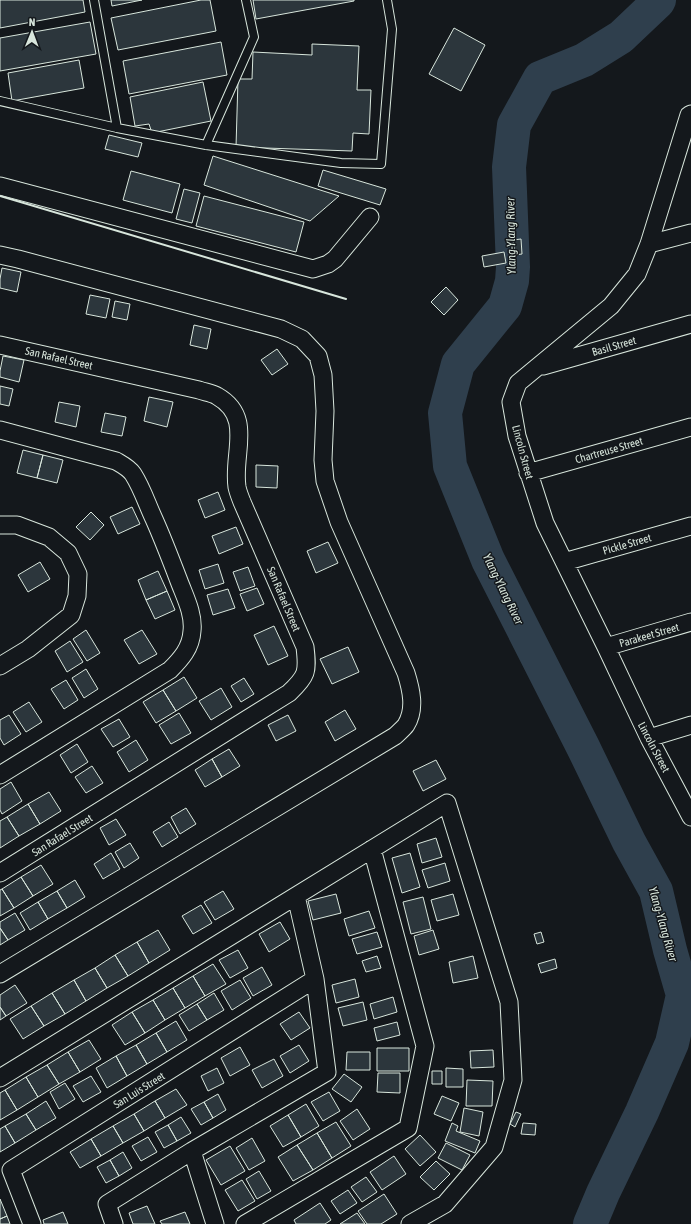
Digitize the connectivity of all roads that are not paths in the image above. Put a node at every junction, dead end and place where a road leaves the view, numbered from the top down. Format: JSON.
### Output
{"nodes":[{"id":1,"x":94,"y":0,"type":"edge"},
{"id":2,"x":246,"y":0,"type":"edge"},
{"id":3,"x":387,"y":0,"type":"edge"},
{"id":4,"x":0,"y":101,"type":"edge"},
{"id":5,"x":691,"y":114,"type":"edge"},
{"id":6,"x":117,"y":128,"type":"junction"},
{"id":7,"x":206,"y":145,"type":"junction"},
{"id":8,"x":0,"y":186,"type":"edge"},
{"id":9,"x":370,"y":217,"type":"dead end"},
{"id":10,"x":691,"y":233,"type":"edge"},
{"id":11,"x":649,"y":244,"type":"junction"},
{"id":12,"x":0,"y":255,"type":"edge"},
{"id":13,"x":691,"y":324,"type":"edge"},
{"id":14,"x":0,"y":344,"type":"edge"},
{"id":15,"x":537,"y":367,"type":"junction"},
{"id":16,"x":691,"y":427,"type":"edge"},
{"id":17,"x":0,"y":430,"type":"edge"},
{"id":18,"x":528,"y":472,"type":"junction"},
{"id":19,"x":0,"y":525,"type":"edge"},
{"id":20,"x":691,"y":526,"type":"edge"},
{"id":21,"x":564,"y":562,"type":"junction"},
{"id":22,"x":691,"y":622,"type":"edge"},
{"id":23,"x":606,"y":647,"type":"junction"},
{"id":24,"x":0,"y":666,"type":"edge"},
{"id":25,"x":691,"y":725,"type":"edge"},
{"id":26,"x":649,"y":738,"type":"junction"},
{"id":27,"x":0,"y":775,"type":"edge"},
{"id":28,"x":691,"y":817,"type":"edge"},
{"id":29,"x":372,"y":849,"type":"junction"},
{"id":30,"x":0,"y":873,"type":"edge"},
{"id":31,"x":296,"y":896,"type":"junction"},
{"id":32,"x":0,"y":974,"type":"edge"},
{"id":33,"x":315,"y":979,"type":"junction"},
{"id":34,"x":0,"y":1078,"type":"edge"},
{"id":35,"x":192,"y":1151,"type":"junction"},
{"id":36,"x":32,"y":1224,"type":"edge"},
{"id":37,"x":114,"y":1224,"type":"edge"},
{"id":38,"x":215,"y":1224,"type":"edge"},
{"id":39,"x":244,"y":1224,"type":"edge"},
{"id":40,"x":410,"y":1224,"type":"edge"}],
"edges":[{"from":1,"to":6,"type":"lane"},
{"from":2,"to":7,"type":"lane"},
{"from":3,"to":7,"type":"lane"},
{"from":4,"to":6,"type":"lane"},
{"from":5,"to":11,"type":"street","name":"Lincoln Street"},
{"from":6,"to":7,"type":"lane"},
{"from":8,"to":9,"type":"street"},
{"from":10,"to":11,"type":"street"},
{"from":11,"to":15,"type":"street","name":"Lincoln Street"},
{"from":12,"to":32,"type":"street"},
{"from":13,"to":15,"type":"street","name":"Basil Street"},
{"from":14,"to":30,"type":"street","name":"San Rafael Street"},
{"from":15,"to":18,"type":"street","name":"Lincoln Street"},
{"from":16,"to":18,"type":"street","name":"Chartreuse Street"},
{"from":17,"to":27,"type":"street"},
{"from":18,"to":21,"type":"street","name":"Lincoln Street"},
{"from":19,"to":24,"type":"street"},
{"from":20,"to":21,"type":"street","name":"Pickle Street"},
{"from":21,"to":23,"type":"street","name":"Lincoln Street"},
{"from":22,"to":23,"type":"street","name":"Parakeet Street"},
{"from":23,"to":26,"type":"street","name":"Lincoln Street"},
{"from":25,"to":26,"type":"street"},
{"from":26,"to":28,"type":"street","name":"Lincoln Street"},
{"from":29,"to":31,"type":"street"},
{"from":29,"to":39,"type":"street"},
{"from":29,"to":40,"type":"street"},
{"from":31,"to":33,"type":"street"},
{"from":31,"to":34,"type":"street"},
{"from":33,"to":35,"type":"street"},
{"from":33,"to":36,"type":"street","name":"San Luis Street"},
{"from":35,"to":37,"type":"street"},
{"from":35,"to":38,"type":"street"}]}
